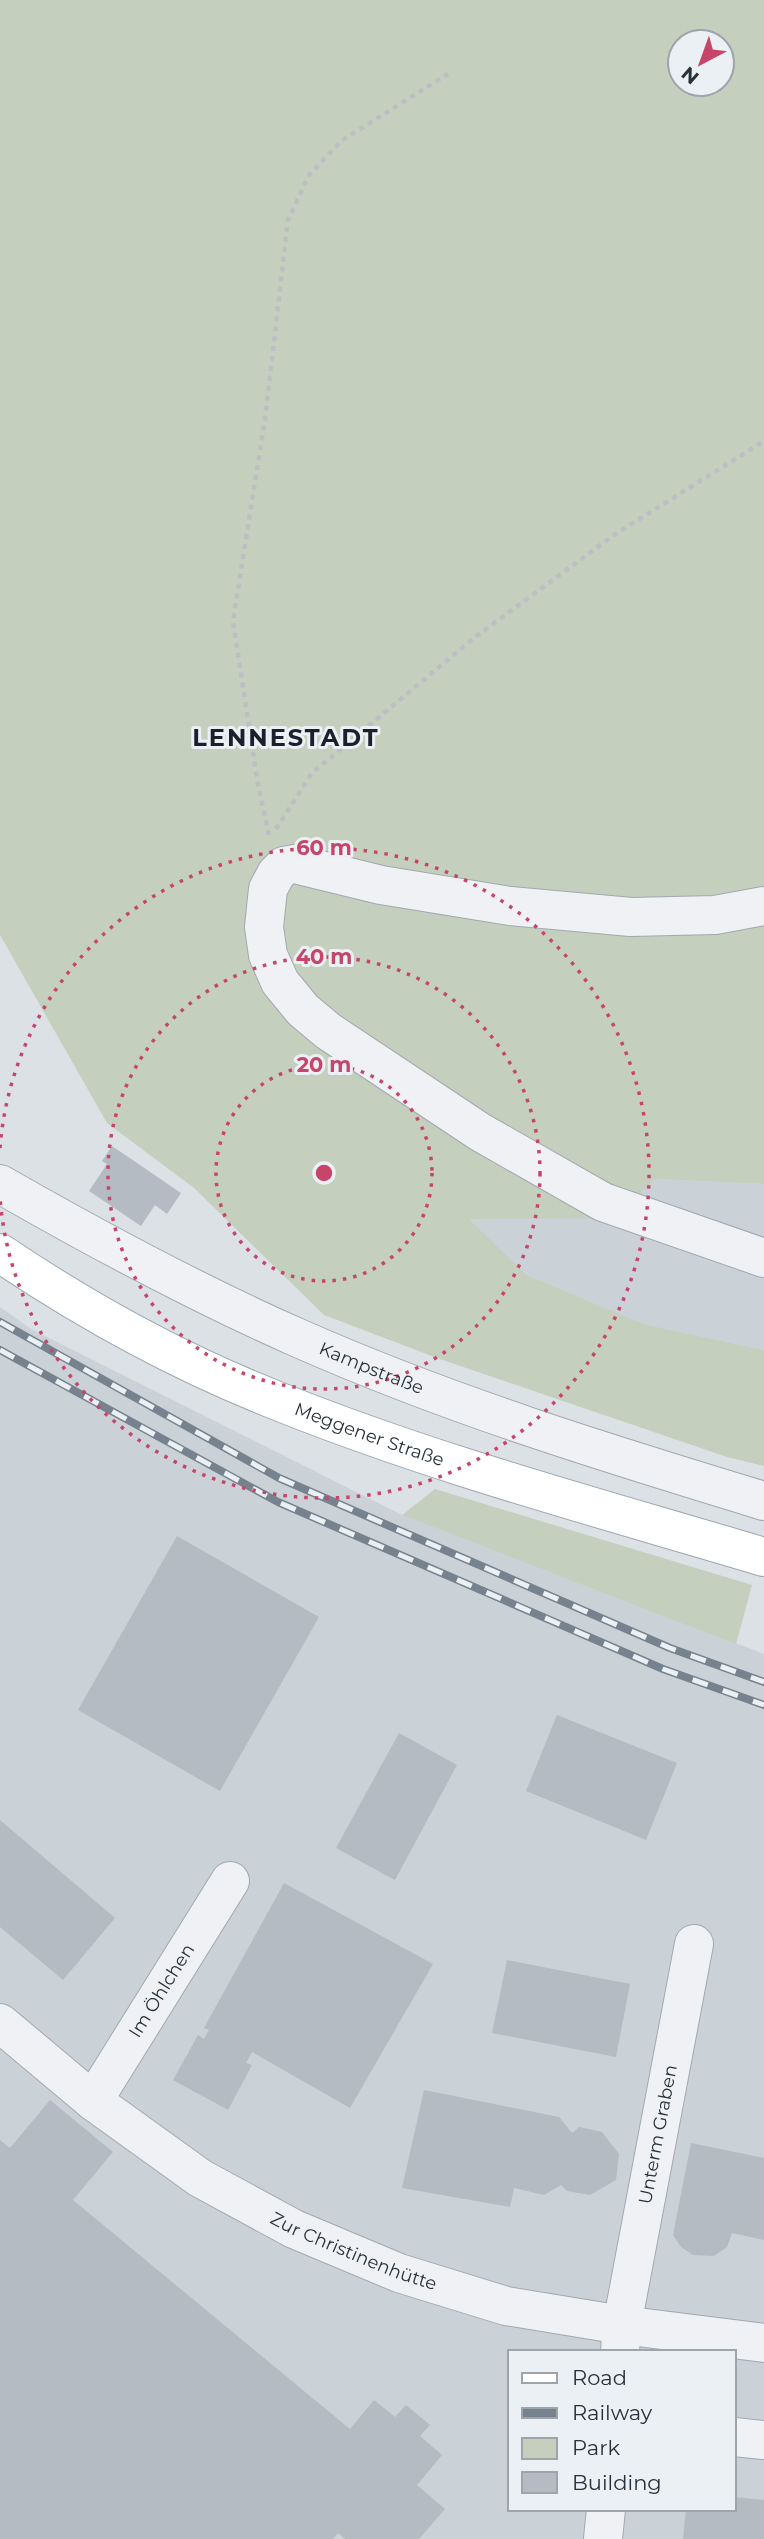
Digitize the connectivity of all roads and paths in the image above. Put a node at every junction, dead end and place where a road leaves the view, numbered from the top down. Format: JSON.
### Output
{"nodes":[{"id":1,"x":447,"y":74,"type":"dead end"},
{"id":2,"x":764,"y":441,"type":"edge"},
{"id":3,"x":764,"y":906,"type":"edge"},
{"id":4,"x":0,"y":1184,"type":"edge"},
{"id":5,"x":0,"y":1253,"type":"edge"},
{"id":6,"x":764,"y":1258,"type":"edge"},
{"id":7,"x":764,"y":1501,"type":"edge"},
{"id":8,"x":764,"y":1557,"type":"edge"},
{"id":9,"x":229,"y":1881,"type":"dead end"},
{"id":10,"x":694,"y":1944,"type":"dead end"},
{"id":11,"x":0,"y":2023,"type":"edge"},
{"id":12,"x":93,"y":2101,"type":"junction"},
{"id":13,"x":621,"y":2338,"type":"edge"},
{"id":14,"x":764,"y":2343,"type":"edge"},
{"id":15,"x":736,"y":2437,"type":"edge"},
{"id":16,"x":764,"y":2440,"type":"edge"},
{"id":17,"x":606,"y":2511,"type":"edge"},
{"id":18,"x":603,"y":2539,"type":"edge"}],
"edges":[{"from":1,"to":2,"type":"path"},
{"from":3,"to":6,"type":"street"},
{"from":4,"to":7,"type":"street","name":"Kampstraße"},
{"from":5,"to":8,"type":"main road","name":"Meggener Straße"},
{"from":9,"to":12,"type":"street","name":"Im Öhlchen"},
{"from":10,"to":13,"type":"street","name":"Unterm Graben"},
{"from":11,"to":12,"type":"street","name":"Zur Christinenhütte"},
{"from":12,"to":13,"type":"street","name":"Zur Christinenhütte"},
{"from":13,"to":14,"type":"street","name":"Zur Christinenhütte"},
{"from":15,"to":16,"type":"street"},
{"from":17,"to":18,"type":"street"}]}
